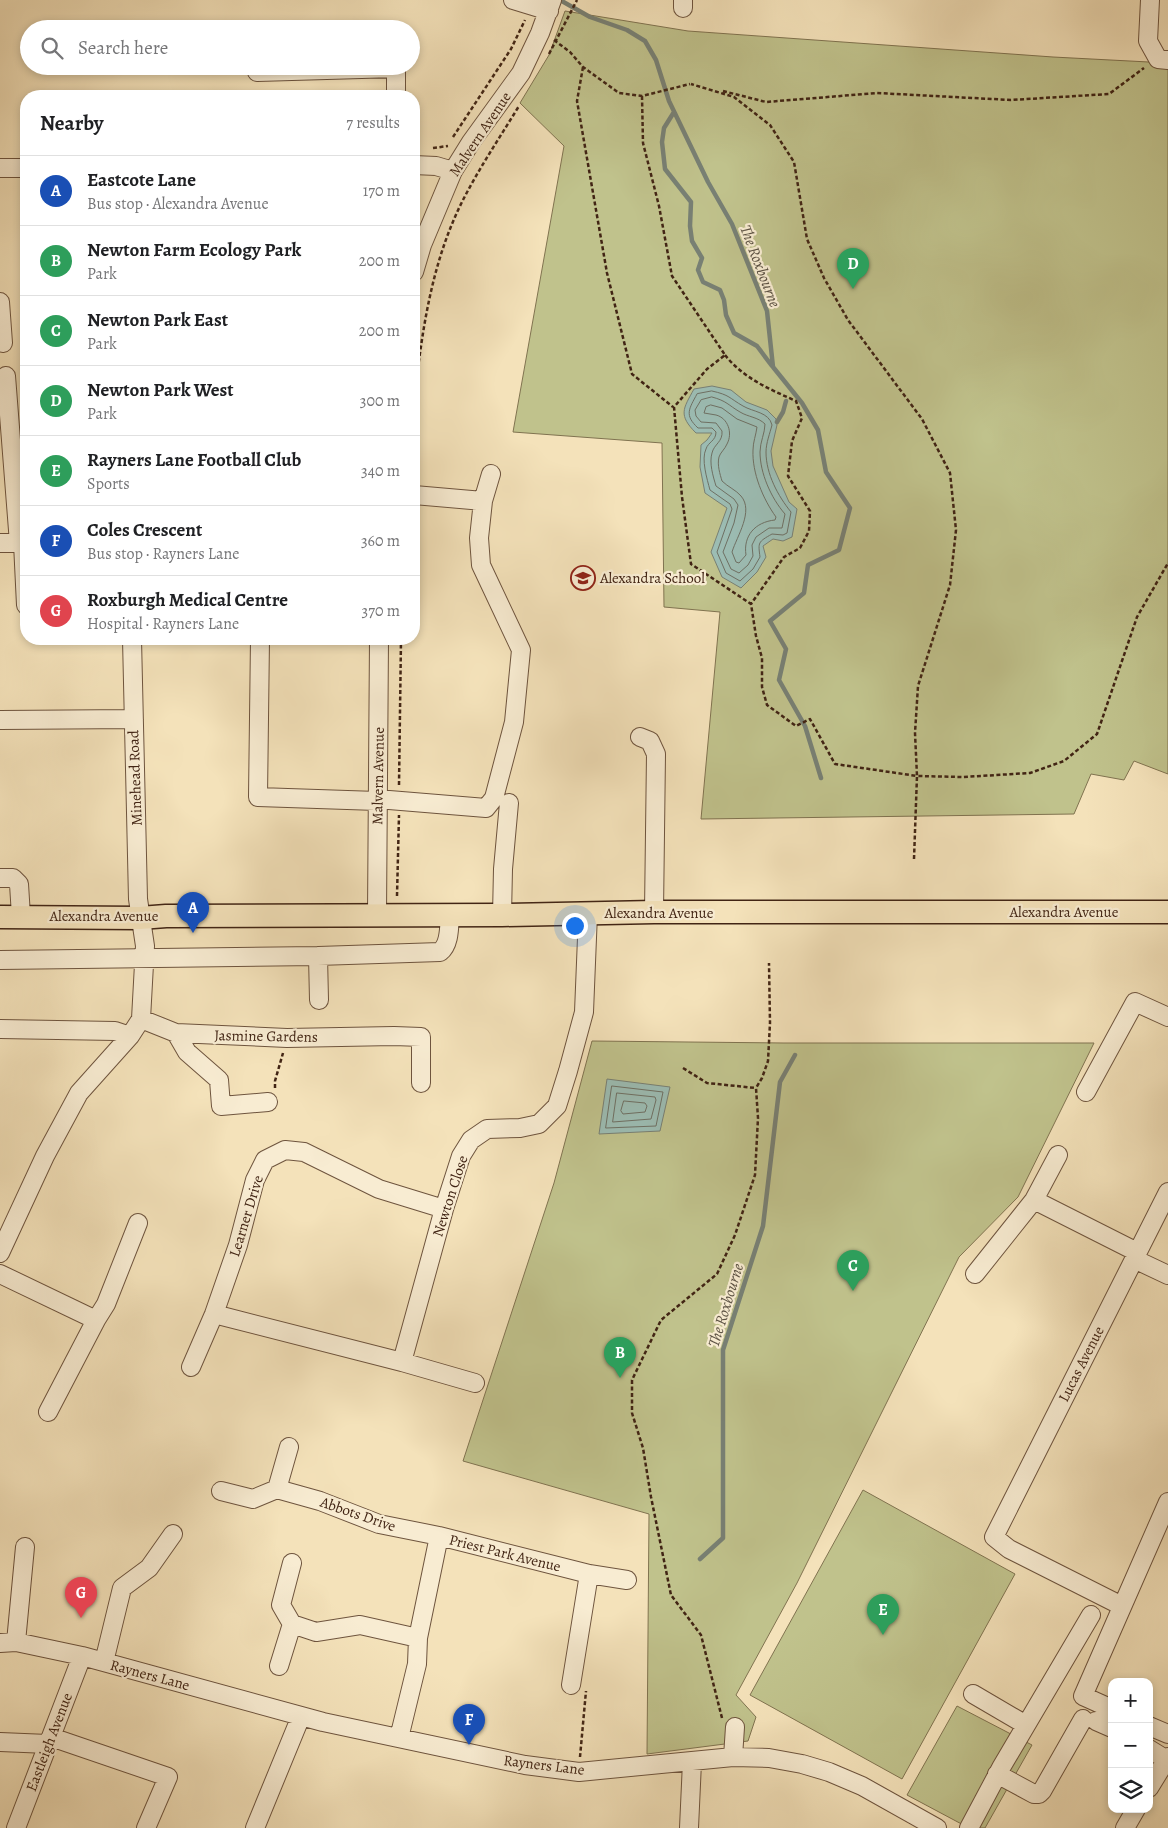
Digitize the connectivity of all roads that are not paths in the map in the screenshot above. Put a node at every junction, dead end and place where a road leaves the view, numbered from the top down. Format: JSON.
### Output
{"nodes":[{"id":1,"x":513,"y":0,"type":"edge"},
{"id":2,"x":1150,"y":0,"type":"edge"},
{"id":3,"x":550,"y":6,"type":"edge"},
{"id":4,"x":1163,"y":59,"type":"edge"},
{"id":5,"x":396,"y":75,"type":"edge"},
{"id":6,"x":396,"y":90,"type":"edge"},
{"id":7,"x":420,"y":165,"type":"edge"},
{"id":8,"x":0,"y":168,"type":"edge"},
{"id":9,"x":20,"y":168,"type":"edge"},
{"id":10,"x":453,"y":170,"type":"junction"},
{"id":11,"x":420,"y":251,"type":"edge"},
{"id":12,"x":0,"y":302,"type":"edge"},
{"id":13,"x":3,"y":343,"type":"dead end"},
{"id":14,"x":6,"y":376,"type":"dead end"},
{"id":15,"x":491,"y":474,"type":"dead end"},
{"id":16,"x":420,"y":496,"type":"edge"},
{"id":17,"x":483,"y":501,"type":"junction"},
{"id":18,"x":20,"y":514,"type":"edge"},
{"id":19,"x":20,"y":543,"type":"edge"},
{"id":20,"x":0,"y":544,"type":"edge"},
{"id":21,"x":132,"y":645,"type":"edge"},
{"id":22,"x":260,"y":645,"type":"edge"},
{"id":23,"x":380,"y":645,"type":"edge"},
{"id":24,"x":134,"y":719,"type":"junction"},
{"id":25,"x":0,"y":720,"type":"edge"},
{"id":26,"x":640,"y":737,"type":"dead end"},
{"id":27,"x":377,"y":800,"type":"junction"},
{"id":28,"x":509,"y":804,"type":"dead end"},
{"id":29,"x":0,"y":878,"type":"edge"},
{"id":30,"x":654,"y":912,"type":"junction"},
{"id":31,"x":1168,"y":912,"type":"edge"},
{"id":32,"x":588,"y":913,"type":"junction"},
{"id":33,"x":377,"y":914,"type":"junction"},
{"id":34,"x":450,"y":914,"type":"junction"},
{"id":35,"x":502,"y":915,"type":"junction"},
{"id":36,"x":11,"y":916,"type":"edge"},
{"id":37,"x":140,"y":918,"type":"junction"},
{"id":38,"x":318,"y":956,"type":"junction"},
{"id":39,"x":145,"y":958,"type":"junction"},
{"id":40,"x":0,"y":960,"type":"edge"},
{"id":41,"x":319,"y":1000,"type":"dead end"},
{"id":42,"x":1168,"y":1017,"type":"edge"},
{"id":43,"x":141,"y":1019,"type":"junction"},
{"id":44,"x":0,"y":1028,"type":"edge"},
{"id":45,"x":176,"y":1033,"type":"junction"},
{"id":46,"x":130,"y":1036,"type":"junction"},
{"id":47,"x":421,"y":1083,"type":"dead end"},
{"id":48,"x":1086,"y":1092,"type":"dead end"},
{"id":49,"x":268,"y":1102,"type":"road end"},
{"id":50,"x":1058,"y":1155,"type":"dead end"},
{"id":51,"x":1168,"y":1192,"type":"edge"},
{"id":52,"x":1034,"y":1200,"type":"junction"},
{"id":53,"x":444,"y":1209,"type":"junction"},
{"id":54,"x":138,"y":1223,"type":"dead end"},
{"id":55,"x":0,"y":1253,"type":"edge"},
{"id":56,"x":1136,"y":1256,"type":"junction"},
{"id":57,"x":0,"y":1274,"type":"edge"},
{"id":58,"x":975,"y":1274,"type":"dead end"},
{"id":59,"x":1168,"y":1275,"type":"edge"},
{"id":60,"x":214,"y":1314,"type":"junction"},
{"id":61,"x":96,"y":1320,"type":"junction"},
{"id":62,"x":402,"y":1362,"type":"junction"},
{"id":63,"x":190,"y":1367,"type":"dead end"},
{"id":64,"x":475,"y":1382,"type":"dead end"},
{"id":65,"x":48,"y":1412,"type":"dead end"},
{"id":66,"x":289,"y":1447,"type":"dead end"},
{"id":67,"x":277,"y":1489,"type":"junction"},
{"id":68,"x":221,"y":1491,"type":"dead end"},
{"id":69,"x":1168,"y":1502,"type":"edge"},
{"id":70,"x":173,"y":1534,"type":"dead end"},
{"id":71,"x":439,"y":1536,"type":"junction"},
{"id":72,"x":25,"y":1547,"type":"dead end"},
{"id":73,"x":292,"y":1563,"type":"dead end"},
{"id":74,"x":590,"y":1574,"type":"junction"},
{"id":75,"x":626,"y":1580,"type":"dead end"},
{"id":76,"x":1122,"y":1606,"type":"junction"},
{"id":77,"x":1090,"y":1614,"type":"dead end"},
{"id":78,"x":292,"y":1624,"type":"junction"},
{"id":79,"x":418,"y":1638,"type":"junction"},
{"id":80,"x":8,"y":1642,"type":"edge"},
{"id":81,"x":82,"y":1656,"type":"junction"},
{"id":82,"x":104,"y":1662,"type":"junction"},
{"id":83,"x":279,"y":1666,"type":"dead end"},
{"id":84,"x":571,"y":1685,"type":"road end"},
{"id":85,"x":973,"y":1694,"type":"dead end"},
{"id":86,"x":1108,"y":1707,"type":"edge"},
{"id":87,"x":302,"y":1716,"type":"junction"},
{"id":88,"x":1097,"y":1723,"type":"edge"},
{"id":89,"x":729,"y":1724,"type":"road end"},
{"id":90,"x":1026,"y":1725,"type":"junction"},
{"id":91,"x":1153,"y":1728,"type":"edge"},
{"id":92,"x":1168,"y":1734,"type":"edge"},
{"id":93,"x":399,"y":1738,"type":"junction"},
{"id":94,"x":50,"y":1740,"type":"junction"},
{"id":95,"x":0,"y":1742,"type":"edge"},
{"id":96,"x":1153,"y":1751,"type":"edge"},
{"id":97,"x":733,"y":1757,"type":"junction"},
{"id":98,"x":1167,"y":1758,"type":"edge"},
{"id":99,"x":692,"y":1762,"type":"junction"},
{"id":100,"x":997,"y":1774,"type":"junction"},
{"id":101,"x":1153,"y":1781,"type":"edge"},
{"id":102,"x":1134,"y":1813,"type":"edge"},
{"id":103,"x":16,"y":1828,"type":"edge"},
{"id":104,"x":146,"y":1828,"type":"edge"},
{"id":105,"x":255,"y":1828,"type":"edge"},
{"id":106,"x":689,"y":1828,"type":"edge"},
{"id":107,"x":936,"y":1828,"type":"edge"},
{"id":108,"x":969,"y":1828,"type":"edge"},
{"id":109,"x":1125,"y":1828,"type":"edge"}],
"edges":[{"from":1,"to":3,"type":"street"},
{"from":2,"to":4,"type":"street"},
{"from":3,"to":10,"type":"street","name":"Malvern Avenue"},
{"from":5,"to":6,"type":"street"},
{"from":7,"to":10,"type":"street"},
{"from":8,"to":9,"type":"street"},
{"from":10,"to":11,"type":"street","name":"Malvern Avenue"},
{"from":12,"to":13,"type":"street"},
{"from":14,"to":18,"type":"street"},
{"from":15,"to":17,"type":"street"},
{"from":16,"to":17,"type":"street"},
{"from":17,"to":27,"type":"street"},
{"from":19,"to":20,"type":"street"},
{"from":21,"to":24,"type":"street","name":"Minehead Road"},
{"from":22,"to":27,"type":"street"},
{"from":23,"to":27,"type":"street","name":"Malvern Avenue"},
{"from":24,"to":25,"type":"street"},
{"from":24,"to":37,"type":"street","name":"Minehead Road"},
{"from":26,"to":30,"type":"street"},
{"from":27,"to":33,"type":"street","name":"Malvern Avenue"},
{"from":28,"to":35,"type":"street"},
{"from":29,"to":36,"type":"street"},
{"from":30,"to":31,"type":"main road","name":"Alexandra Avenue"},
{"from":30,"to":32,"type":"main road","name":"Alexandra Avenue"},
{"from":32,"to":35,"type":"main road","name":"Alexandra Avenue"},
{"from":32,"to":53,"type":"street","name":"Newton Close"},
{"from":33,"to":34,"type":"main road","name":"Alexandra Avenue"},
{"from":33,"to":37,"type":"main road","name":"Alexandra Avenue"},
{"from":34,"to":35,"type":"main road","name":"Alexandra Avenue"},
{"from":34,"to":38,"type":"street"},
{"from":36,"to":37,"type":"main road","name":"Alexandra Avenue"},
{"from":37,"to":39,"type":"street","name":"Minehead Road"},
{"from":38,"to":39,"type":"street"},
{"from":38,"to":41,"type":"street"},
{"from":39,"to":40,"type":"street"},
{"from":39,"to":43,"type":"street","name":"Minehead Road"},
{"from":42,"to":48,"type":"street"},
{"from":43,"to":45,"type":"street","name":"Jasmine Gardens"},
{"from":43,"to":46,"type":"street"},
{"from":44,"to":46,"type":"street"},
{"from":45,"to":47,"type":"street","name":"Jasmine Gardens"},
{"from":45,"to":49,"type":"street"},
{"from":46,"to":55,"type":"street"},
{"from":50,"to":52,"type":"street"},
{"from":51,"to":56,"type":"street","name":"Lucas Avenue"},
{"from":52,"to":56,"type":"street"},
{"from":52,"to":58,"type":"street"},
{"from":53,"to":60,"type":"street","name":"Learner Drive"},
{"from":53,"to":62,"type":"street","name":"Newton Close"},
{"from":54,"to":61,"type":"street"},
{"from":56,"to":59,"type":"street"},
{"from":56,"to":76,"type":"street","name":"Lucas Avenue"},
{"from":57,"to":61,"type":"street"},
{"from":60,"to":62,"type":"street"},
{"from":60,"to":63,"type":"street","name":"Learner Drive"},
{"from":61,"to":65,"type":"street"},
{"from":62,"to":64,"type":"street"},
{"from":66,"to":67,"type":"street"},
{"from":67,"to":68,"type":"street"},
{"from":67,"to":71,"type":"street","name":"Abbots Drive"},
{"from":69,"to":76,"type":"street"},
{"from":70,"to":82,"type":"street"},
{"from":71,"to":74,"type":"street","name":"Priest Park Avenue"},
{"from":71,"to":79,"type":"street","name":"Priest Park Avenue"},
{"from":72,"to":80,"type":"street"},
{"from":73,"to":78,"type":"street"},
{"from":74,"to":75,"type":"street","name":"Priest Park Avenue"},
{"from":74,"to":84,"type":"street"},
{"from":76,"to":86,"type":"street"},
{"from":77,"to":90,"type":"street"},
{"from":78,"to":79,"type":"street"},
{"from":78,"to":83,"type":"street"},
{"from":79,"to":93,"type":"street","name":"Priest Park Avenue"},
{"from":80,"to":81,"type":"street","name":"Rayners Lane"},
{"from":81,"to":82,"type":"street","name":"Rayners Lane"},
{"from":81,"to":94,"type":"street","name":"Eastleigh Avenue"},
{"from":82,"to":87,"type":"street","name":"Rayners Lane"},
{"from":85,"to":90,"type":"street"},
{"from":87,"to":93,"type":"street","name":"Rayners Lane"},
{"from":87,"to":105,"type":"street"},
{"from":88,"to":100,"type":"street"},
{"from":89,"to":97,"type":"street"},
{"from":90,"to":100,"type":"street"},
{"from":91,"to":92,"type":"street"},
{"from":93,"to":99,"type":"street","name":"Rayners Lane"},
{"from":94,"to":95,"type":"street"},
{"from":94,"to":103,"type":"street","name":"Eastleigh Avenue"},
{"from":94,"to":104,"type":"street"},
{"from":96,"to":98,"type":"street"},
{"from":97,"to":99,"type":"street","name":"Rayners Lane"},
{"from":97,"to":107,"type":"street","name":"Rayners Lane"},
{"from":98,"to":101,"type":"street"},
{"from":99,"to":106,"type":"street"},
{"from":100,"to":108,"type":"street"},
{"from":102,"to":109,"type":"street"}]}
